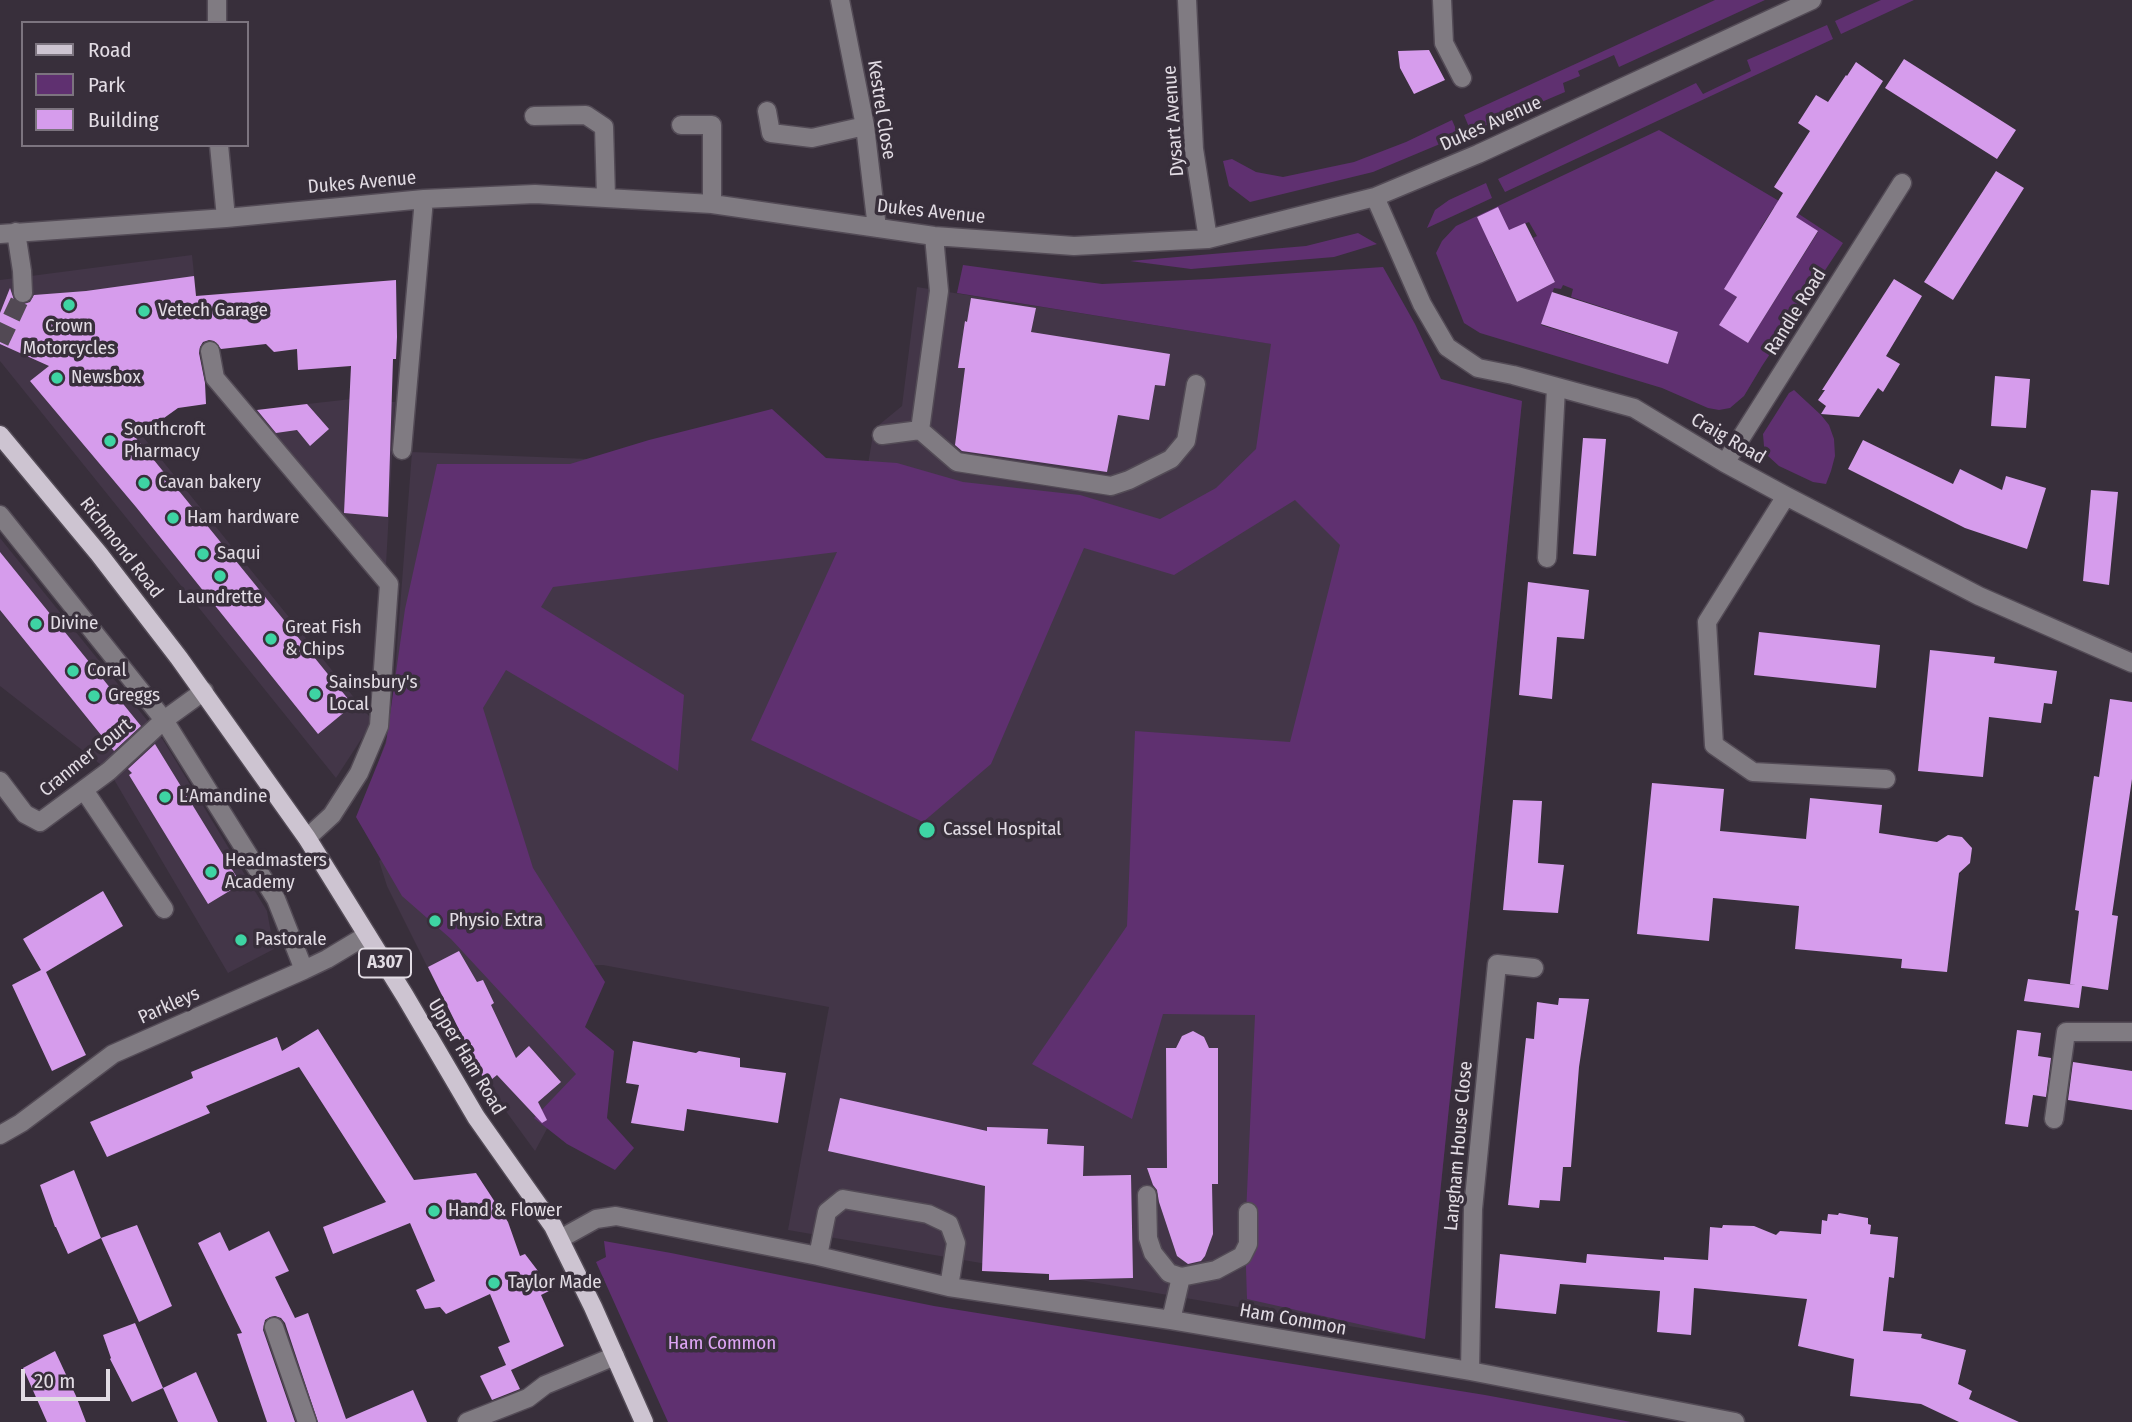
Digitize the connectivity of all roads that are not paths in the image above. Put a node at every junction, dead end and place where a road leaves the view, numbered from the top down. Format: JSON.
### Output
{"nodes":[{"id":1,"x":216,"y":0,"type":"edge"},
{"id":2,"x":839,"y":0,"type":"edge"},
{"id":3,"x":1187,"y":0,"type":"edge"},
{"id":4,"x":1442,"y":0,"type":"edge"},
{"id":5,"x":1812,"y":0,"type":"edge"},
{"id":6,"x":217,"y":21,"type":"edge"},
{"id":7,"x":1462,"y":78,"type":"dead end"},
{"id":8,"x":767,"y":111,"type":"dead end"},
{"id":9,"x":534,"y":116,"type":"dead end"},
{"id":10,"x":681,"y":125,"type":"dead end"},
{"id":11,"x":865,"y":126,"type":"junction"},
{"id":12,"x":219,"y":147,"type":"edge"},
{"id":13,"x":1902,"y":183,"type":"dead end"},
{"id":14,"x":607,"y":197,"type":"junction"},
{"id":15,"x":1375,"y":197,"type":"junction"},
{"id":16,"x":424,"y":199,"type":"junction"},
{"id":17,"x":712,"y":204,"type":"junction"},
{"id":18,"x":226,"y":218,"type":"junction"},
{"id":19,"x":877,"y":228,"type":"junction"},
{"id":20,"x":8,"y":233,"type":"edge"},
{"id":21,"x":934,"y":236,"type":"junction"},
{"id":22,"x":1208,"y":239,"type":"junction"},
{"id":23,"x":23,"y":293,"type":"tunnel mouth"},
{"id":24,"x":210,"y":351,"type":"dead end"},
{"id":25,"x":1196,"y":384,"type":"dead end"},
{"id":26,"x":1556,"y":388,"type":"junction"},
{"id":27,"x":920,"y":430,"type":"junction"},
{"id":28,"x":882,"y":435,"type":"dead end"},
{"id":29,"x":4,"y":447,"type":"edge"},
{"id":30,"x":402,"y":450,"type":"dead end"},
{"id":31,"x":1725,"y":463,"type":"junction"},
{"id":32,"x":1786,"y":496,"type":"junction"},
{"id":33,"x":0,"y":514,"type":"edge"},
{"id":34,"x":1547,"y":558,"type":"dead end"},
{"id":35,"x":2132,"y":663,"type":"edge"},
{"id":36,"x":204,"y":691,"type":"junction"},
{"id":37,"x":164,"y":720,"type":"junction"},
{"id":38,"x":1886,"y":779,"type":"dead end"},
{"id":39,"x":0,"y":780,"type":"edge"},
{"id":40,"x":84,"y":790,"type":"junction"},
{"id":41,"x":307,"y":838,"type":"junction"},
{"id":42,"x":164,"y":909,"type":"dead end"},
{"id":43,"x":367,"y":935,"type":"junction"},
{"id":44,"x":1534,"y":968,"type":"dead end"},
{"id":45,"x":304,"y":970,"type":"junction"},
{"id":46,"x":2132,"y":1032,"type":"edge"},
{"id":47,"x":2054,"y":1119,"type":"dead end"},
{"id":48,"x":0,"y":1135,"type":"edge"},
{"id":49,"x":1147,"y":1195,"type":"dead end"},
{"id":50,"x":1248,"y":1212,"type":"dead end"},
{"id":51,"x":560,"y":1239,"type":"junction"},
{"id":52,"x":818,"y":1256,"type":"junction"},
{"id":53,"x":1181,"y":1277,"type":"junction"},
{"id":54,"x":949,"y":1287,"type":"junction"},
{"id":55,"x":1171,"y":1320,"type":"junction"},
{"id":56,"x":274,"y":1327,"type":"dead end"},
{"id":57,"x":615,"y":1356,"type":"junction"},
{"id":58,"x":1470,"y":1371,"type":"junction"},
{"id":59,"x":307,"y":1422,"type":"edge"},
{"id":60,"x":467,"y":1422,"type":"edge"},
{"id":61,"x":643,"y":1422,"type":"edge"},
{"id":62,"x":1735,"y":1422,"type":"edge"}],
"edges":[{"from":1,"to":6,"type":"street"},
{"from":2,"to":11,"type":"street","name":"Kestrel Close"},
{"from":3,"to":22,"type":"street","name":"Dysart Avenue"},
{"from":4,"to":7,"type":"street"},
{"from":5,"to":15,"type":"street","name":"Dukes Avenue"},
{"from":8,"to":11,"type":"street"},
{"from":9,"to":14,"type":"street"},
{"from":10,"to":17,"type":"street"},
{"from":11,"to":19,"type":"street","name":"Kestrel Close"},
{"from":12,"to":18,"type":"street"},
{"from":13,"to":31,"type":"street","name":"Randle Road"},
{"from":14,"to":16,"type":"street","name":"Dukes Avenue"},
{"from":14,"to":17,"type":"street","name":"Dukes Avenue"},
{"from":15,"to":22,"type":"street","name":"Dukes Avenue"},
{"from":15,"to":26,"type":"street","name":"Craig Road"},
{"from":16,"to":18,"type":"street","name":"Dukes Avenue"},
{"from":16,"to":30,"type":"street"},
{"from":17,"to":19,"type":"street","name":"Dukes Avenue"},
{"from":18,"to":20,"type":"street","name":"Dukes Avenue"},
{"from":19,"to":21,"type":"street","name":"Dukes Avenue"},
{"from":20,"to":23,"type":"street"},
{"from":21,"to":22,"type":"street","name":"Dukes Avenue"},
{"from":21,"to":27,"type":"street"},
{"from":24,"to":41,"type":"street"},
{"from":25,"to":27,"type":"street"},
{"from":26,"to":31,"type":"street","name":"Craig Road"},
{"from":26,"to":34,"type":"street"},
{"from":27,"to":28,"type":"street"},
{"from":29,"to":36,"type":"main road","name":"Richmond Road","number":"A307"},
{"from":31,"to":32,"type":"street","name":"Craig Road"},
{"from":32,"to":35,"type":"street","name":"Craig Road"},
{"from":32,"to":38,"type":"street"},
{"from":33,"to":37,"type":"street"},
{"from":36,"to":37,"type":"street","name":"Cranmer Court"},
{"from":36,"to":41,"type":"main road","name":"Upper Ham Road","number":"A307"},
{"from":37,"to":40,"type":"street","name":"Cranmer Court"},
{"from":37,"to":45,"type":"street"},
{"from":39,"to":40,"type":"street","name":"Cranmer Court"},
{"from":40,"to":42,"type":"street"},
{"from":41,"to":43,"type":"main road","name":"Upper Ham Road","number":"A307"},
{"from":43,"to":45,"type":"street","name":"Parkleys"},
{"from":43,"to":51,"type":"main road","name":"Upper Ham Road","number":"A307"},
{"from":44,"to":58,"type":"street","name":"Langham House Close"},
{"from":45,"to":48,"type":"street","name":"Parkleys"},
{"from":46,"to":47,"type":"street"},
{"from":49,"to":53,"type":"street"},
{"from":50,"to":53,"type":"street"},
{"from":51,"to":52,"type":"street","name":"Ham Common"},
{"from":51,"to":57,"type":"main road","name":"Upper Ham Road","number":"A307"},
{"from":52,"to":54,"type":"street","name":"Ham Common"},
{"from":52,"to":54,"type":"street"},
{"from":53,"to":55,"type":"street"},
{"from":54,"to":55,"type":"street","name":"Ham Common"},
{"from":55,"to":58,"type":"street","name":"Ham Common"},
{"from":56,"to":59,"type":"street"},
{"from":57,"to":60,"type":"street"},
{"from":57,"to":61,"type":"main road","name":"Upper Ham Road","number":"A307"},
{"from":58,"to":62,"type":"street","name":"Ham Common"}]}
